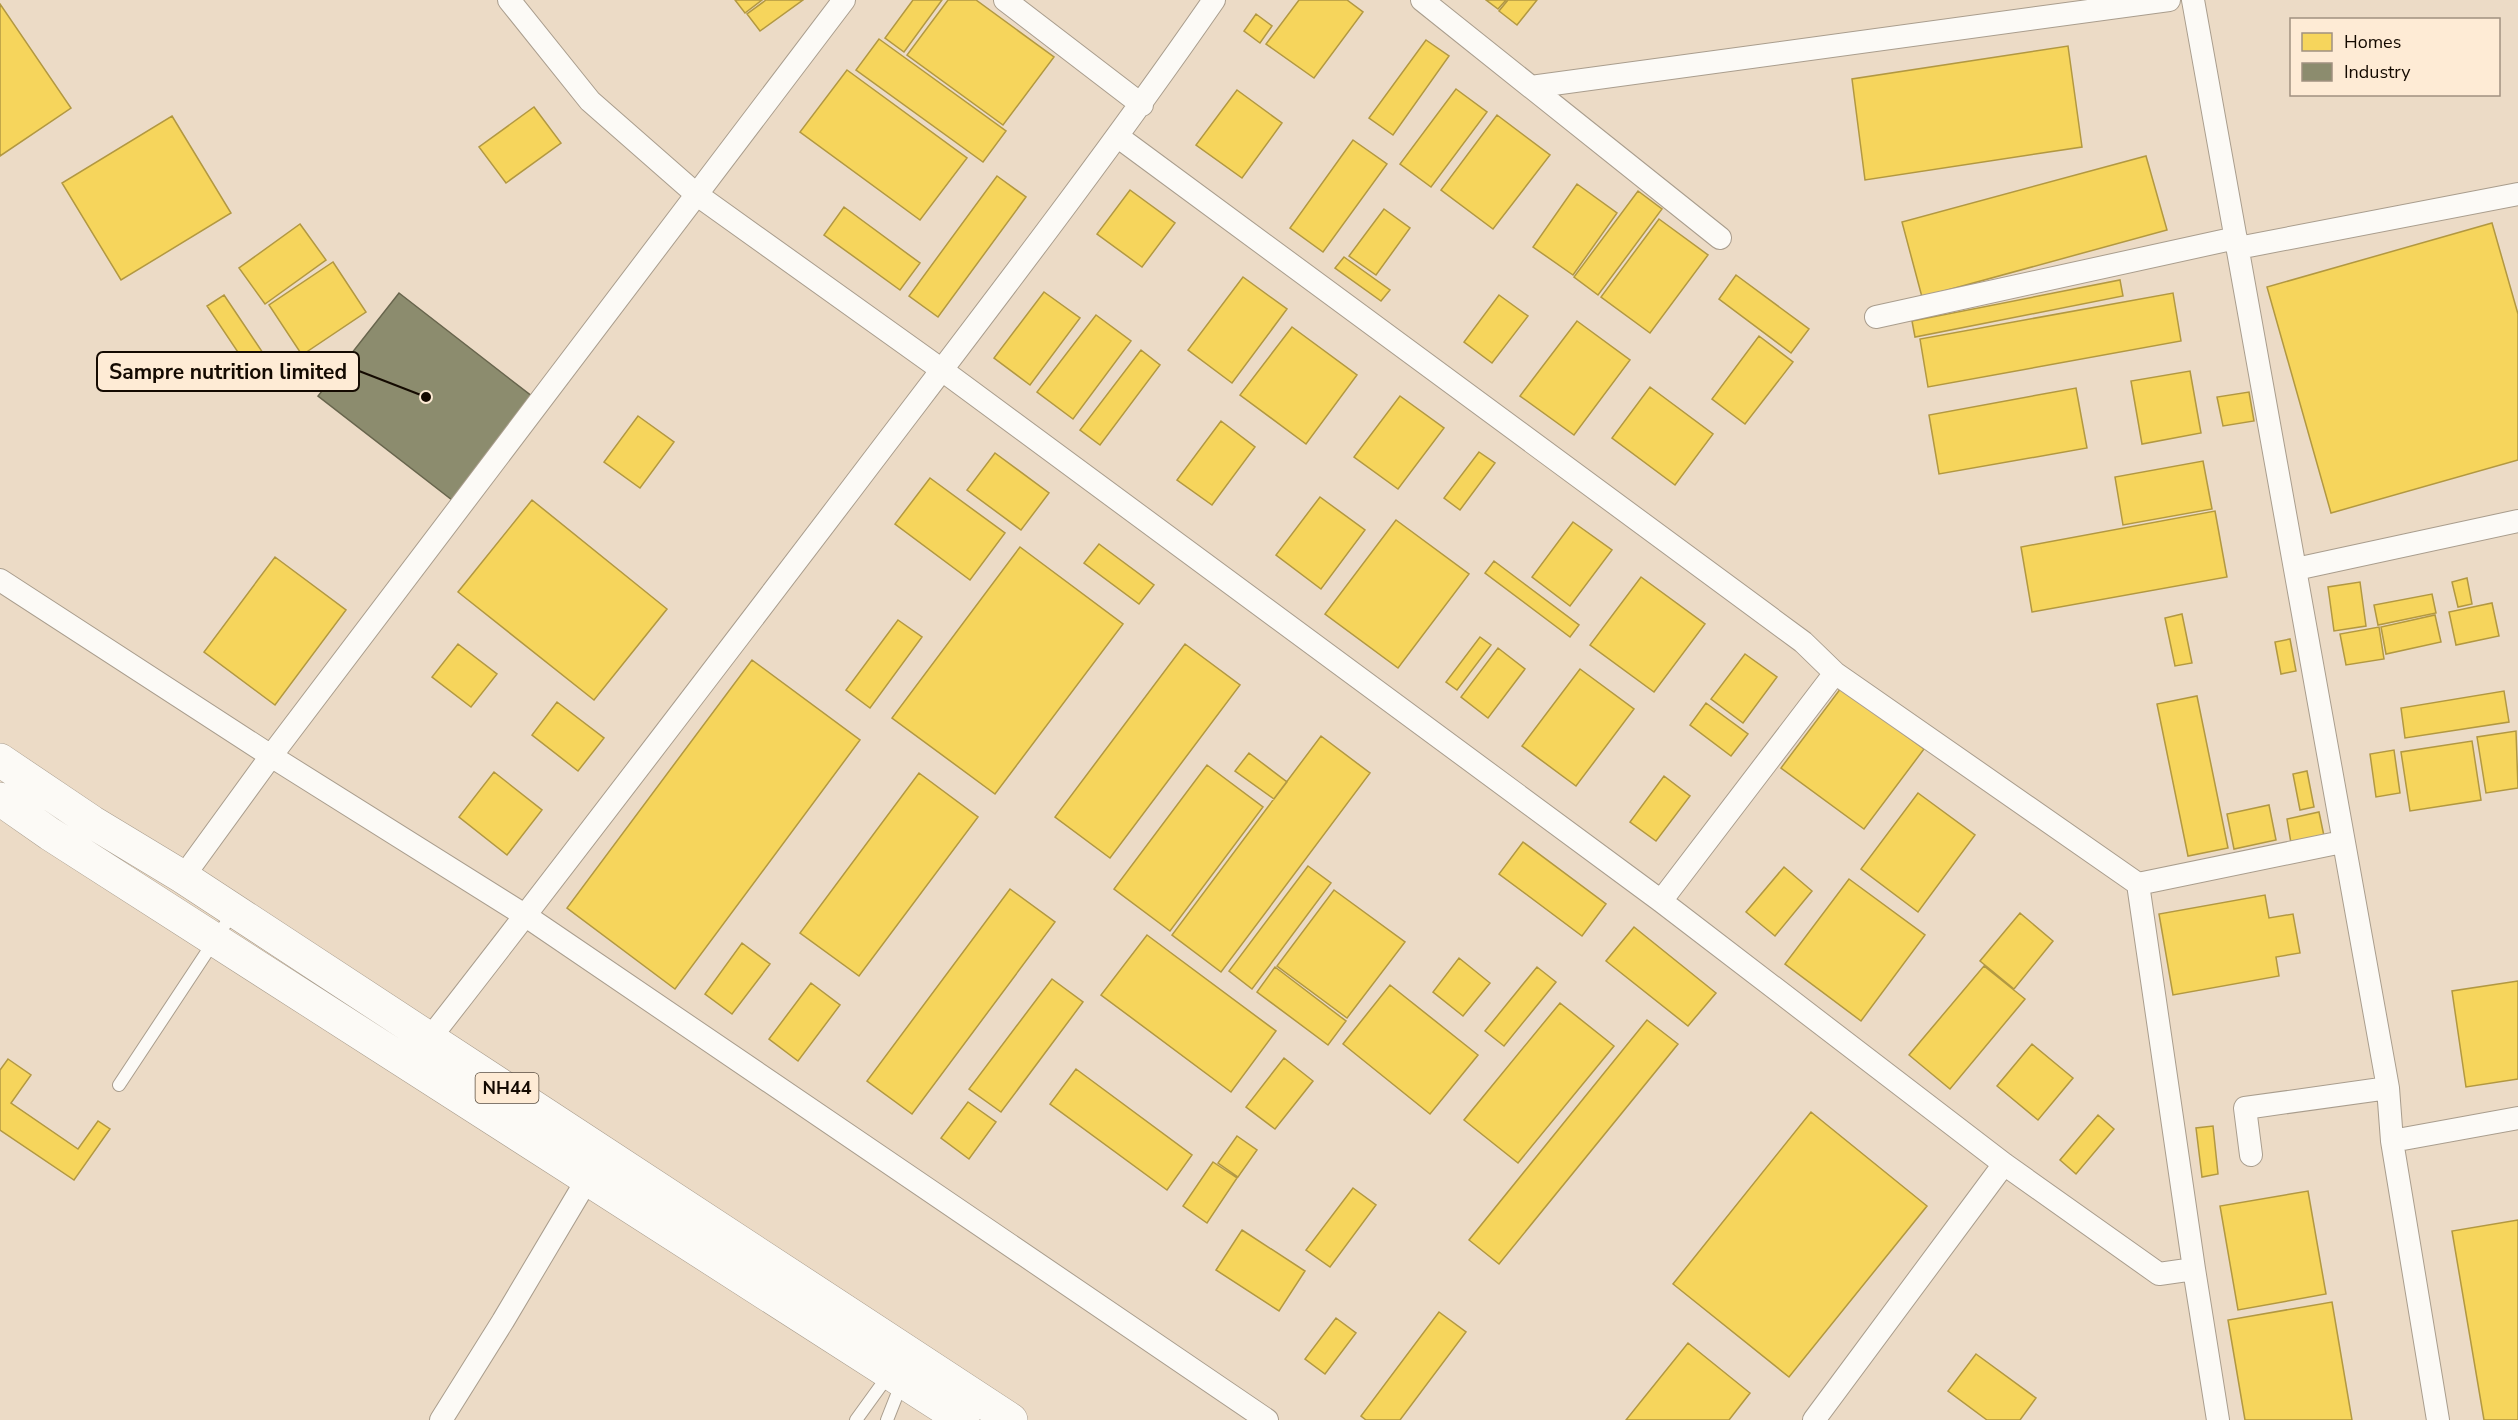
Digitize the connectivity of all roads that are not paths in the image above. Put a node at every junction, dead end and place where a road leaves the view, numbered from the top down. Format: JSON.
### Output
{"nodes":[{"id":1,"x":509,"y":0,"type":"edge"},
{"id":2,"x":844,"y":0,"type":"edge"},
{"id":3,"x":1005,"y":0,"type":"edge"},
{"id":4,"x":1215,"y":0,"type":"edge"},
{"id":5,"x":1422,"y":0,"type":"edge"},
{"id":6,"x":2169,"y":0,"type":"edge"},
{"id":7,"x":2193,"y":0,"type":"edge"},
{"id":8,"x":1531,"y":87,"type":"junction"},
{"id":9,"x":1142,"y":105,"type":"junction"},
{"id":10,"x":1117,"y":136,"type":"junction"},
{"id":11,"x":696,"y":194,"type":"junction"},
{"id":12,"x":2518,"y":194,"type":"edge"},
{"id":13,"x":1719,"y":238,"type":"dead end"},
{"id":14,"x":2237,"y":243,"type":"junction"},
{"id":15,"x":1876,"y":317,"type":"dead end"},
{"id":16,"x":942,"y":370,"type":"junction"},
{"id":17,"x":2518,"y":521,"type":"edge"},
{"id":18,"x":2296,"y":569,"type":"junction"},
{"id":19,"x":0,"y":580,"type":"edge"},
{"id":20,"x":1835,"y":673,"type":"junction"},
{"id":21,"x":271,"y":756,"type":"junction"},
{"id":22,"x":0,"y":760,"type":"edge"},
{"id":23,"x":0,"y":799,"type":"edge"},
{"id":24,"x":2342,"y":842,"type":"junction"},
{"id":25,"x":183,"y":877,"type":"junction"},
{"id":26,"x":2138,"y":884,"type":"junction"},
{"id":27,"x":1661,"y":901,"type":"junction"},
{"id":28,"x":234,"y":911,"type":"junction"},
{"id":29,"x":526,"y":916,"type":"junction"},
{"id":30,"x":215,"y":940,"type":"junction"},
{"id":31,"x":430,"y":1038,"type":"junction"},
{"id":32,"x":119,"y":1085,"type":"dead end"},
{"id":33,"x":2388,"y":1088,"type":"junction"},
{"id":34,"x":2518,"y":1118,"type":"edge"},
{"id":35,"x":2392,"y":1141,"type":"junction"},
{"id":36,"x":2251,"y":1155,"type":"dead end"},
{"id":37,"x":2004,"y":1164,"type":"junction"},
{"id":38,"x":588,"y":1178,"type":"junction"},
{"id":39,"x":2194,"y":1269,"type":"junction"},
{"id":40,"x":896,"y":1377,"type":"junction"},
{"id":41,"x":441,"y":1420,"type":"edge"},
{"id":42,"x":856,"y":1420,"type":"edge"},
{"id":43,"x":887,"y":1420,"type":"edge"},
{"id":44,"x":963,"y":1420,"type":"edge"},
{"id":45,"x":1011,"y":1420,"type":"edge"},
{"id":46,"x":1267,"y":1420,"type":"edge"},
{"id":47,"x":1814,"y":1420,"type":"edge"},
{"id":48,"x":2218,"y":1420,"type":"edge"},
{"id":49,"x":2438,"y":1420,"type":"edge"}],
"edges":[{"from":1,"to":11,"type":"street"},
{"from":2,"to":11,"type":"street"},
{"from":3,"to":9,"type":"street"},
{"from":4,"to":9,"type":"street"},
{"from":5,"to":8,"type":"street"},
{"from":6,"to":8,"type":"street"},
{"from":7,"to":14,"type":"street"},
{"from":8,"to":13,"type":"street"},
{"from":9,"to":10,"type":"street"},
{"from":10,"to":16,"type":"street"},
{"from":10,"to":20,"type":"street"},
{"from":11,"to":16,"type":"street"},
{"from":11,"to":21,"type":"street"},
{"from":12,"to":14,"type":"street"},
{"from":14,"to":15,"type":"street"},
{"from":14,"to":18,"type":"street"},
{"from":16,"to":27,"type":"street"},
{"from":16,"to":29,"type":"street"},
{"from":17,"to":18,"type":"street"},
{"from":18,"to":24,"type":"street"},
{"from":19,"to":21,"type":"street"},
{"from":20,"to":26,"type":"street"},
{"from":20,"to":27,"type":"street"},
{"from":21,"to":25,"type":"street"},
{"from":21,"to":29,"type":"street"},
{"from":22,"to":25,"type":"highway","number":"NH44"},
{"from":23,"to":30,"type":"highway","number":"NH44"},
{"from":24,"to":26,"type":"street"},
{"from":24,"to":33,"type":"street"},
{"from":25,"to":28,"type":"highway","number":"NH44"},
{"from":26,"to":39,"type":"street"},
{"from":27,"to":37,"type":"street"},
{"from":28,"to":30,"type":"lane"},
{"from":28,"to":31,"type":"highway","number":"NH44"},
{"from":29,"to":31,"type":"street"},
{"from":29,"to":46,"type":"street"},
{"from":30,"to":32,"type":"lane"},
{"from":30,"to":38,"type":"highway","number":"NH44"},
{"from":31,"to":45,"type":"highway","number":"NH44"},
{"from":33,"to":35,"type":"street"},
{"from":33,"to":36,"type":"street"},
{"from":34,"to":35,"type":"street"},
{"from":35,"to":49,"type":"street"},
{"from":37,"to":39,"type":"street"},
{"from":37,"to":47,"type":"street"},
{"from":38,"to":40,"type":"highway","number":"NH44"},
{"from":38,"to":41,"type":"street"},
{"from":39,"to":48,"type":"street"},
{"from":40,"to":42,"type":"lane"},
{"from":40,"to":43,"type":"lane"},
{"from":40,"to":44,"type":"highway","number":"NH44"}]}
